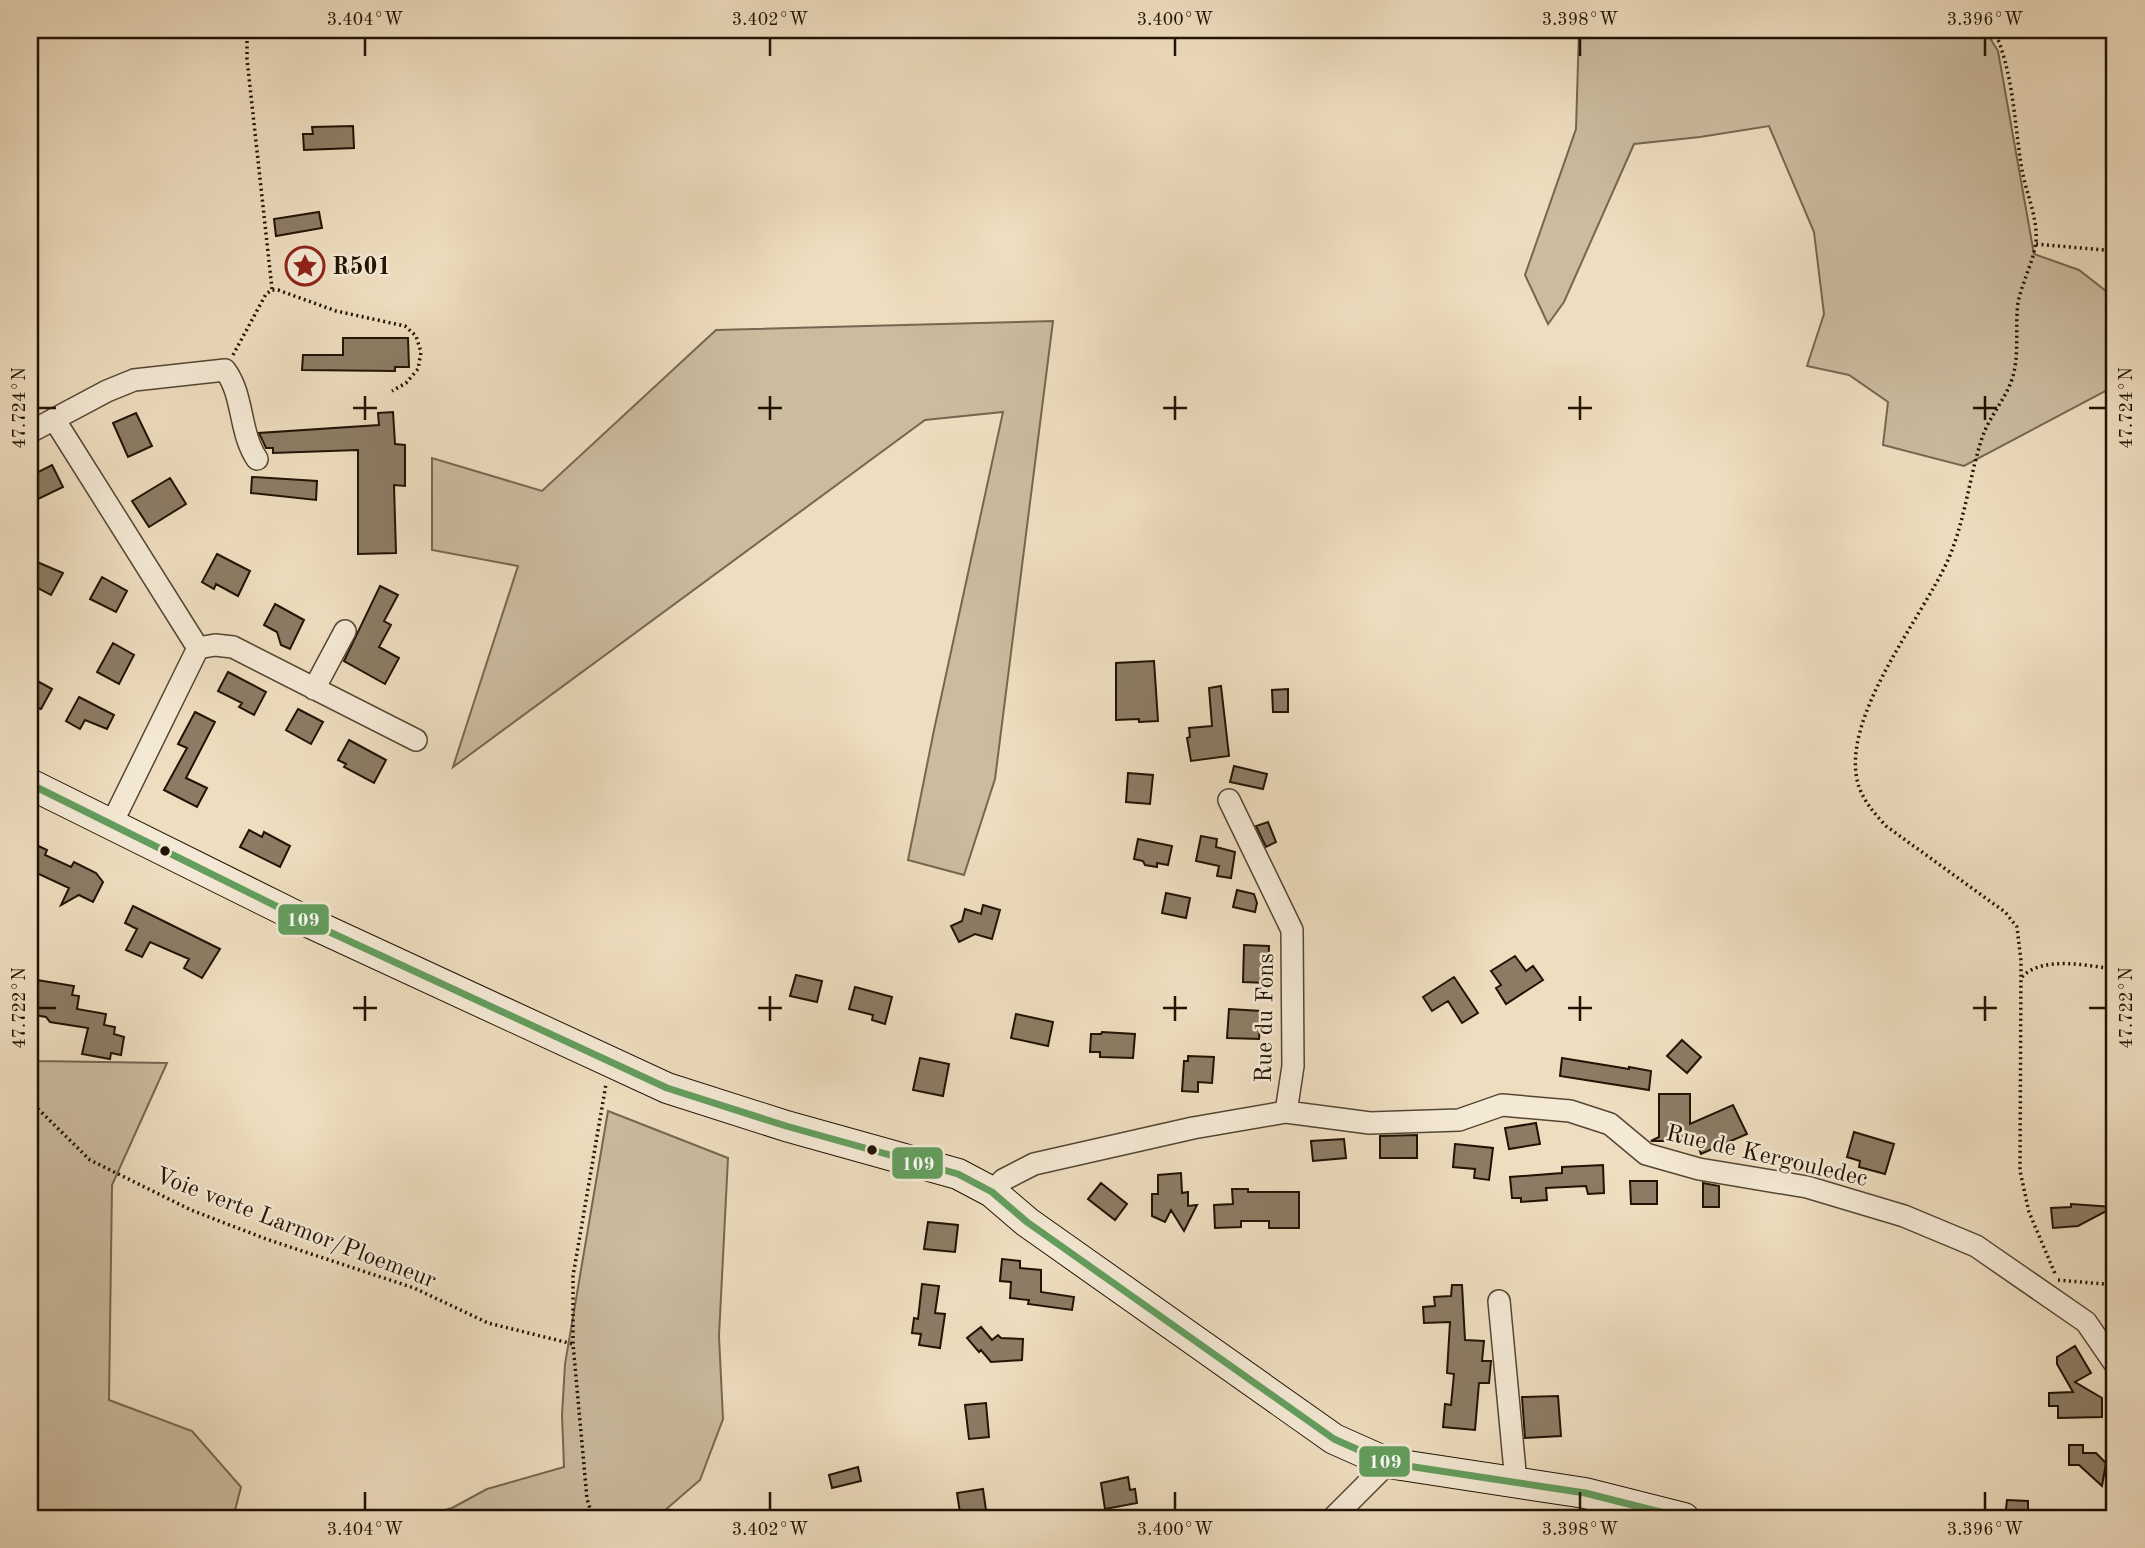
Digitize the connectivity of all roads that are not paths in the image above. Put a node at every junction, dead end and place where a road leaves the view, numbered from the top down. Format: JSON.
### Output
{"nodes":[{"id":1,"x":54,"y":419,"type":"junction"},
{"id":2,"x":30,"y":432,"type":"edge"},
{"id":3,"x":257,"y":459,"type":"dead end"},
{"id":4,"x":345,"y":631,"type":"dead end"},
{"id":5,"x":198,"y":648,"type":"junction"},
{"id":6,"x":314,"y":688,"type":"junction"},
{"id":7,"x":416,"y":740,"type":"dead end"},
{"id":8,"x":30,"y":784,"type":"edge"},
{"id":9,"x":1230,"y":800,"type":"dead end"},
{"id":10,"x":111,"y":825,"type":"junction"},
{"id":11,"x":1286,"y":1112,"type":"junction"},
{"id":12,"x":992,"y":1192,"type":"junction"},
{"id":13,"x":1499,"y":1301,"type":"dead end"},
{"id":14,"x":2115,"y":1364,"type":"edge"},
{"id":15,"x":1388,"y":1463,"type":"junction"},
{"id":16,"x":1516,"y":1482,"type":"junction"},
{"id":17,"x":1333,"y":1518,"type":"edge"},
{"id":18,"x":1684,"y":1518,"type":"edge"}],
"edges":[{"from":1,"to":2,"type":"street"},
{"from":1,"to":3,"type":"street"},
{"from":1,"to":5,"type":"street"},
{"from":4,"to":6,"type":"street"},
{"from":5,"to":6,"type":"street"},
{"from":5,"to":10,"type":"street"},
{"from":6,"to":7,"type":"street"},
{"from":8,"to":10,"type":"main road"},
{"from":9,"to":11,"type":"street","name":"Rue du Fons"},
{"from":10,"to":12,"type":"main road"},
{"from":11,"to":12,"type":"street","name":"Rue du Fons"},
{"from":11,"to":14,"type":"street","name":"Rue de Kergouledec"},
{"from":12,"to":15,"type":"main road"},
{"from":13,"to":16,"type":"street"},
{"from":15,"to":16,"type":"main road"},
{"from":15,"to":17,"type":"street"},
{"from":16,"to":18,"type":"main road"}]}
